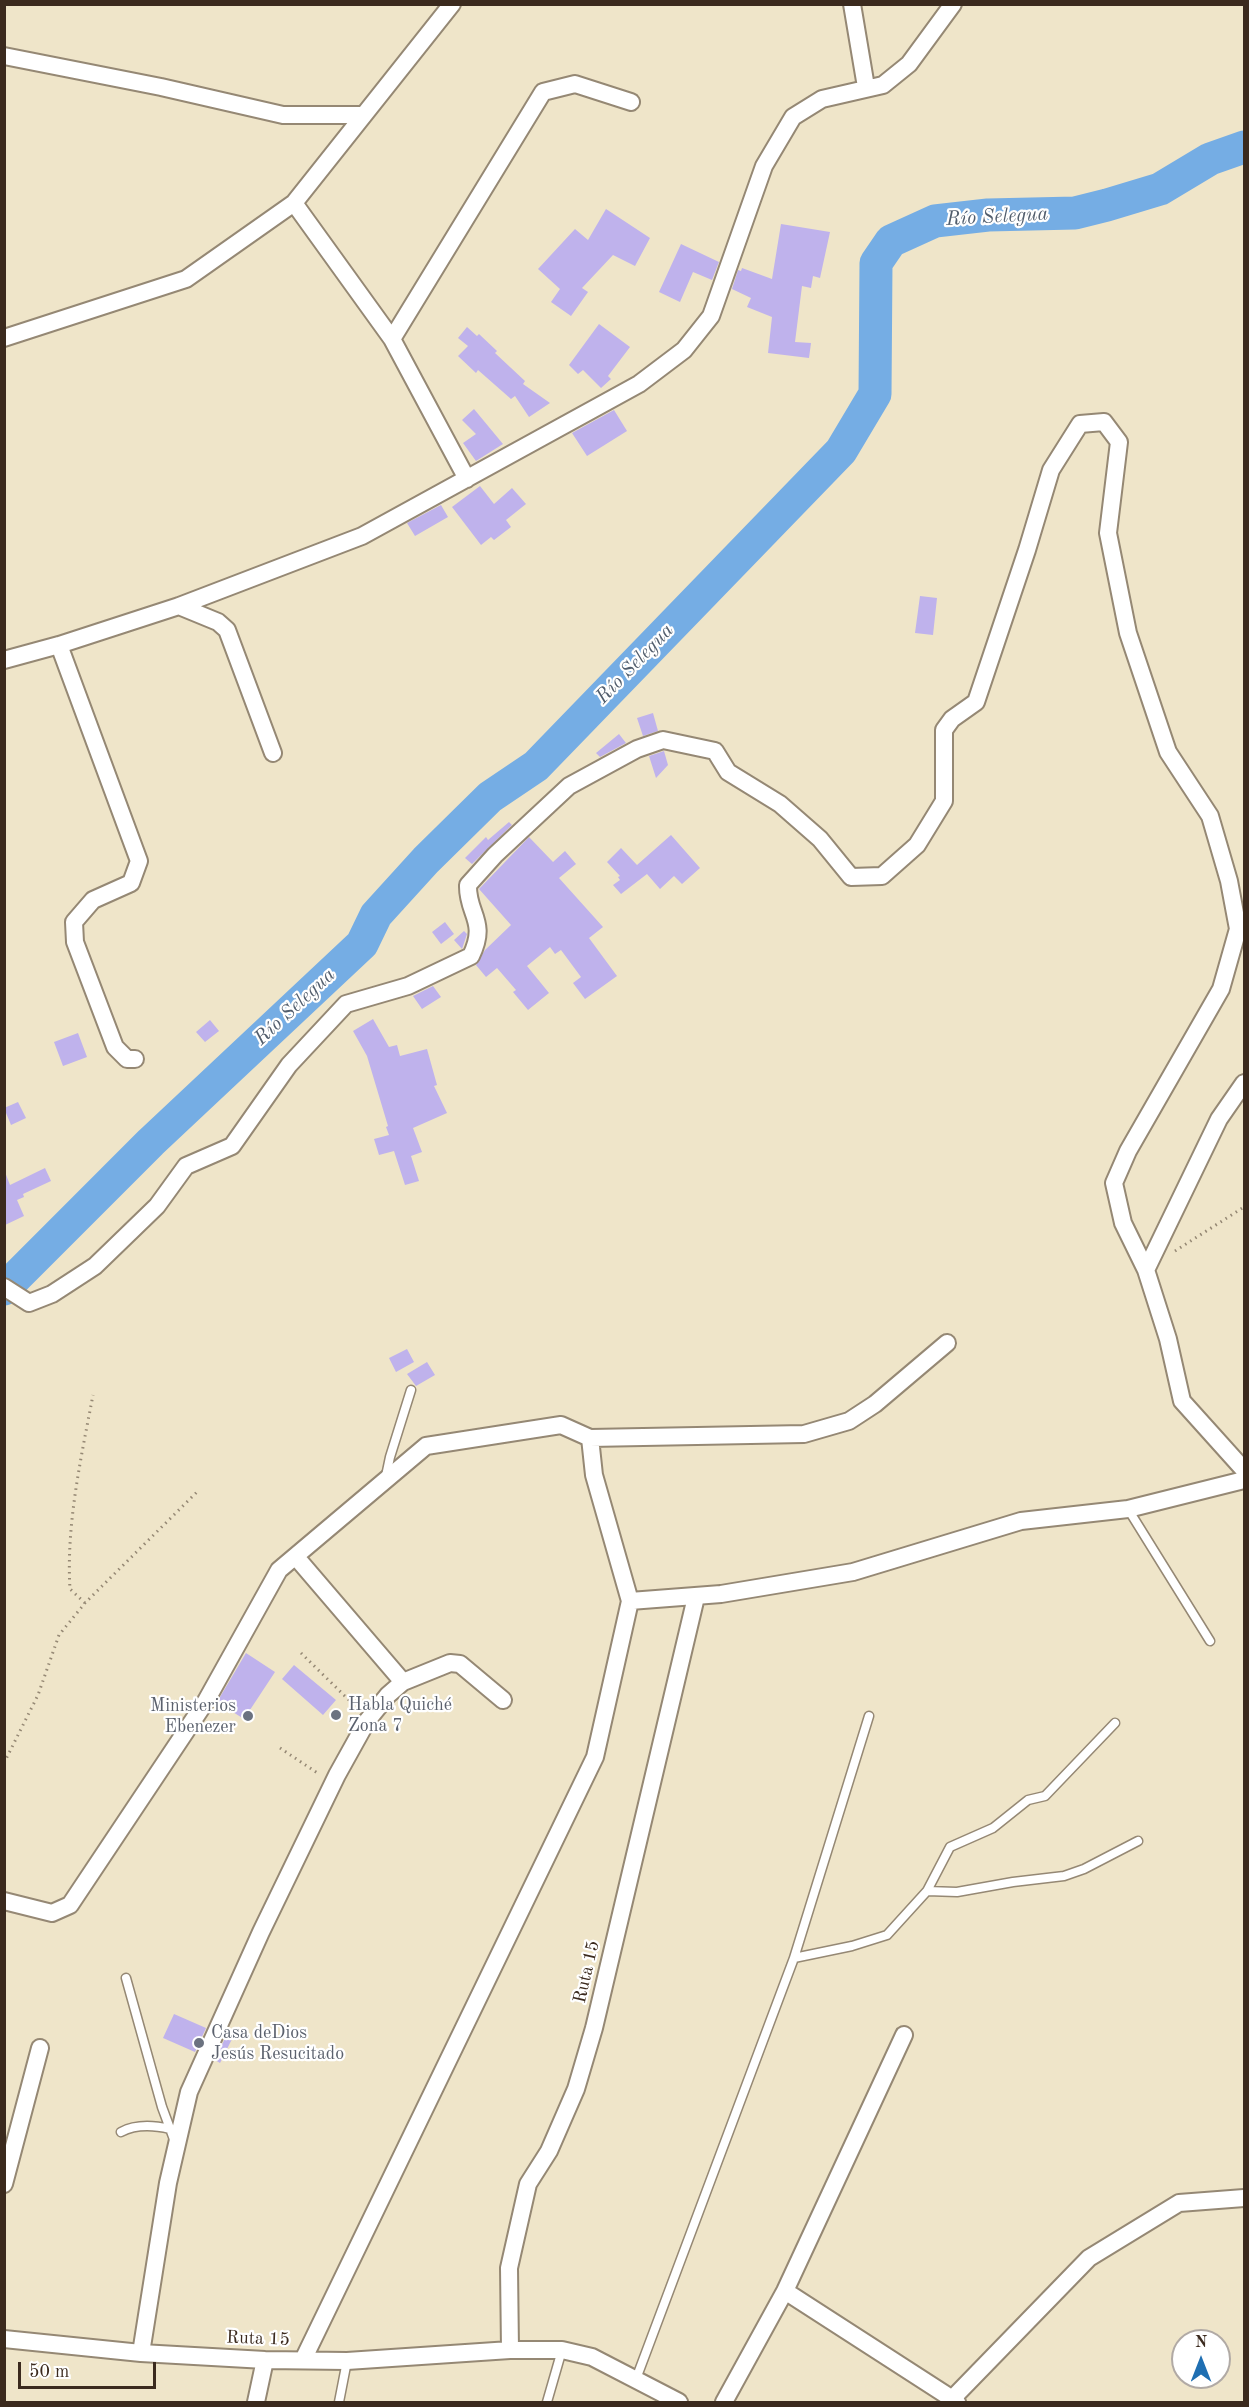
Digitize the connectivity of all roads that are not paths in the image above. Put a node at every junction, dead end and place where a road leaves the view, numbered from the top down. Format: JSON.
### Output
{"nodes":[{"id":1,"x":452,"y":4,"type":"edge"},
{"id":2,"x":852,"y":4,"type":"edge"},
{"id":3,"x":954,"y":4,"type":"edge"},
{"id":4,"x":4,"y":56,"type":"edge"},
{"id":5,"x":866,"y":87,"type":"junction"},
{"id":6,"x":631,"y":102,"type":"dead end"},
{"id":7,"x":364,"y":115,"type":"junction"},
{"id":8,"x":294,"y":203,"type":"junction"},
{"id":9,"x":4,"y":338,"type":"edge"},
{"id":10,"x":392,"y":339,"type":"junction"},
{"id":11,"x":467,"y":479,"type":"junction"},
{"id":12,"x":179,"y":606,"type":"junction"},
{"id":13,"x":59,"y":645,"type":"junction"},
{"id":14,"x":4,"y":660,"type":"edge"},
{"id":15,"x":273,"y":753,"type":"dead end"},
{"id":16,"x":135,"y":1059,"type":"dead end"},
{"id":17,"x":1245,"y":1083,"type":"edge"},
{"id":18,"x":1146,"y":1270,"type":"junction"},
{"id":19,"x":4,"y":1287,"type":"edge"},
{"id":20,"x":946,"y":1343,"type":"dead end"},
{"id":21,"x":411,"y":1390,"type":"dead end"},
{"id":22,"x":590,"y":1438,"type":"junction"},
{"id":23,"x":1245,"y":1470,"type":"edge"},
{"id":24,"x":386,"y":1480,"type":"junction"},
{"id":25,"x":1245,"y":1480,"type":"edge"},
{"id":26,"x":1128,"y":1509,"type":"junction"},
{"id":27,"x":296,"y":1557,"type":"junction"},
{"id":28,"x":696,"y":1597,"type":"junction"},
{"id":29,"x":630,"y":1601,"type":"junction"},
{"id":30,"x":1210,"y":1641,"type":"dead end"},
{"id":31,"x":403,"y":1682,"type":"junction"},
{"id":32,"x":503,"y":1700,"type":"dead end"},
{"id":33,"x":869,"y":1716,"type":"dead end"},
{"id":34,"x":1115,"y":1722,"type":"dead end"},
{"id":35,"x":1138,"y":1841,"type":"dead end"},
{"id":36,"x":927,"y":1891,"type":"junction"},
{"id":37,"x":4,"y":1900,"type":"edge"},
{"id":38,"x":794,"y":1958,"type":"junction"},
{"id":39,"x":126,"y":1978,"type":"dead end"},
{"id":40,"x":904,"y":2036,"type":"dead end"},
{"id":41,"x":40,"y":2048,"type":"dead end"},
{"id":42,"x":170,"y":2128,"type":"junction"},
{"id":43,"x":121,"y":2132,"type":"dead end"},
{"id":44,"x":176,"y":2145,"type":"junction"},
{"id":45,"x":4,"y":2184,"type":"edge"},
{"id":46,"x":1245,"y":2198,"type":"edge"},
{"id":47,"x":785,"y":2291,"type":"junction"},
{"id":48,"x":4,"y":2339,"type":"edge"},
{"id":49,"x":510,"y":2350,"type":"junction"},
{"id":50,"x":562,"y":2350,"type":"junction"},
{"id":51,"x":141,"y":2353,"type":"junction"},
{"id":52,"x":265,"y":2360,"type":"junction"},
{"id":53,"x":303,"y":2360,"type":"junction"},
{"id":54,"x":347,"y":2361,"type":"junction"},
{"id":55,"x":636,"y":2379,"type":"junction"},
{"id":56,"x":954,"y":2401,"type":"edge"},
{"id":57,"x":256,"y":2403,"type":"edge"},
{"id":58,"x":339,"y":2403,"type":"edge"},
{"id":59,"x":547,"y":2403,"type":"edge"},
{"id":60,"x":679,"y":2403,"type":"edge"},
{"id":61,"x":724,"y":2403,"type":"edge"}],
"edges":[{"from":1,"to":7,"type":"street"},
{"from":2,"to":5,"type":"street"},
{"from":3,"to":5,"type":"street"},
{"from":4,"to":7,"type":"street"},
{"from":5,"to":11,"type":"street"},
{"from":6,"to":10,"type":"street"},
{"from":7,"to":8,"type":"street"},
{"from":8,"to":9,"type":"street"},
{"from":8,"to":10,"type":"street"},
{"from":10,"to":11,"type":"street"},
{"from":11,"to":12,"type":"street"},
{"from":12,"to":13,"type":"street"},
{"from":12,"to":15,"type":"street"},
{"from":13,"to":14,"type":"street"},
{"from":13,"to":16,"type":"street"},
{"from":17,"to":18,"type":"street"},
{"from":18,"to":19,"type":"street"},
{"from":18,"to":23,"type":"street"},
{"from":20,"to":22,"type":"street"},
{"from":21,"to":24,"type":"lane"},
{"from":22,"to":24,"type":"street"},
{"from":22,"to":29,"type":"street"},
{"from":24,"to":27,"type":"street"},
{"from":25,"to":26,"type":"street"},
{"from":26,"to":28,"type":"street"},
{"from":26,"to":30,"type":"lane"},
{"from":27,"to":31,"type":"street"},
{"from":27,"to":37,"type":"street"},
{"from":28,"to":29,"type":"street"},
{"from":28,"to":49,"type":"street","name":"Ruta 15"},
{"from":29,"to":53,"type":"street"},
{"from":31,"to":32,"type":"street"},
{"from":31,"to":44,"type":"street"},
{"from":33,"to":38,"type":"lane"},
{"from":34,"to":36,"type":"lane"},
{"from":35,"to":36,"type":"lane"},
{"from":36,"to":38,"type":"lane"},
{"from":38,"to":55,"type":"lane"},
{"from":39,"to":42,"type":"lane"},
{"from":40,"to":47,"type":"street"},
{"from":41,"to":45,"type":"street"},
{"from":42,"to":43,"type":"lane"},
{"from":42,"to":44,"type":"lane"},
{"from":44,"to":51,"type":"street"},
{"from":46,"to":56,"type":"street"},
{"from":47,"to":56,"type":"street"},
{"from":47,"to":61,"type":"street"},
{"from":48,"to":51,"type":"street","name":"Ruta 15"},
{"from":49,"to":50,"type":"street","name":"Ruta 15"},
{"from":49,"to":54,"type":"street","name":"Ruta 15"},
{"from":50,"to":55,"type":"street","name":"Ruta 15"},
{"from":50,"to":59,"type":"lane"},
{"from":51,"to":52,"type":"street","name":"Ruta 15"},
{"from":52,"to":53,"type":"street","name":"Ruta 15"},
{"from":52,"to":57,"type":"street"},
{"from":53,"to":54,"type":"street","name":"Ruta 15"},
{"from":54,"to":58,"type":"lane"},
{"from":55,"to":60,"type":"street","name":"Ruta 15"}]}
